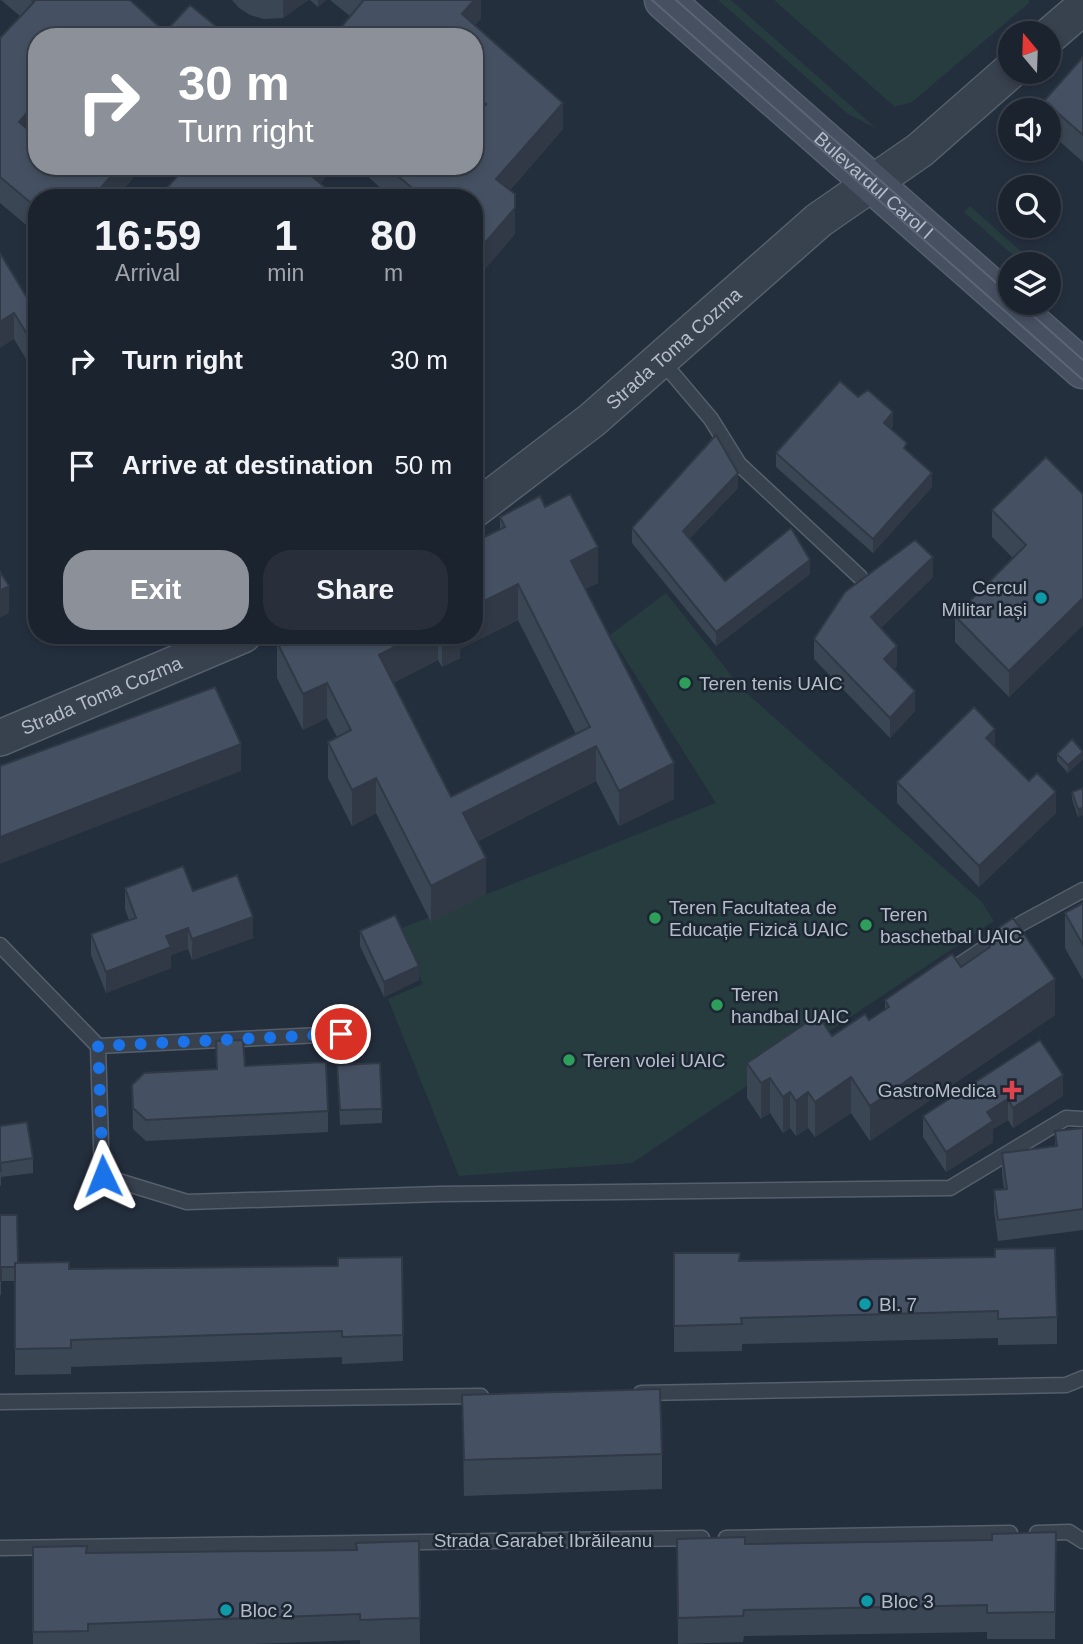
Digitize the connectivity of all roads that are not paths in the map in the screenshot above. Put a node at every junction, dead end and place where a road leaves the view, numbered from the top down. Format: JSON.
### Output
{"nodes":[{"id":1,"x":664,"y":0,"type":"edge"},
{"id":2,"x":1083,"y":7,"type":"edge"},
{"id":3,"x":1061,"y":26,"type":"edge"},
{"id":4,"x":998,"y":82,"type":"edge"},
{"id":5,"x":872,"y":183,"type":"junction"},
{"id":6,"x":661,"y":360,"type":"junction"},
{"id":7,"x":1083,"y":369,"type":"edge"},
{"id":8,"x":483,"y":503,"type":"edge"},
{"id":9,"x":860,"y":577,"type":"edge"},
{"id":10,"x":222,"y":644,"type":"edge"},
{"id":11,"x":0,"y":738,"type":"edge"},
{"id":12,"x":1083,"y":890,"type":"edge"},
{"id":13,"x":0,"y":945,"type":"edge"},
{"id":14,"x":932,"y":984,"type":"edge"},
{"id":15,"x":341,"y":1034,"type":"dead end"},
{"id":16,"x":98,"y":1046,"type":"junction"},
{"id":17,"x":1083,"y":1119,"type":"edge"},
{"id":18,"x":1083,"y":1378,"type":"edge"},
{"id":19,"x":624,"y":1393,"type":"edge"},
{"id":20,"x":499,"y":1396,"type":"edge"},
{"id":21,"x":0,"y":1402,"type":"edge"},
{"id":22,"x":1083,"y":1541,"type":"edge"},
{"id":23,"x":0,"y":1548,"type":"edge"}],
"edges":[{"from":1,"to":5,"type":"main road","name":"Bulevardul Carol I"},
{"from":2,"to":3,"type":"street"},
{"from":4,"to":5,"type":"street","name":"Strada Toma Cozma"},
{"from":5,"to":6,"type":"street","name":"Strada Toma Cozma"},
{"from":5,"to":7,"type":"main road","name":"Bulevardul Carol I"},
{"from":6,"to":8,"type":"street","name":"Strada Toma Cozma"},
{"from":6,"to":9,"type":"lane"},
{"from":10,"to":11,"type":"street","name":"Strada Toma Cozma"},
{"from":12,"to":14,"type":"lane"},
{"from":13,"to":16,"type":"lane"},
{"from":15,"to":16,"type":"lane"},
{"from":16,"to":17,"type":"lane"},
{"from":18,"to":19,"type":"lane"},
{"from":20,"to":21,"type":"lane"},
{"from":22,"to":23,"type":"lane","name":"Strada Garabet Ibrăileanu"}]}
